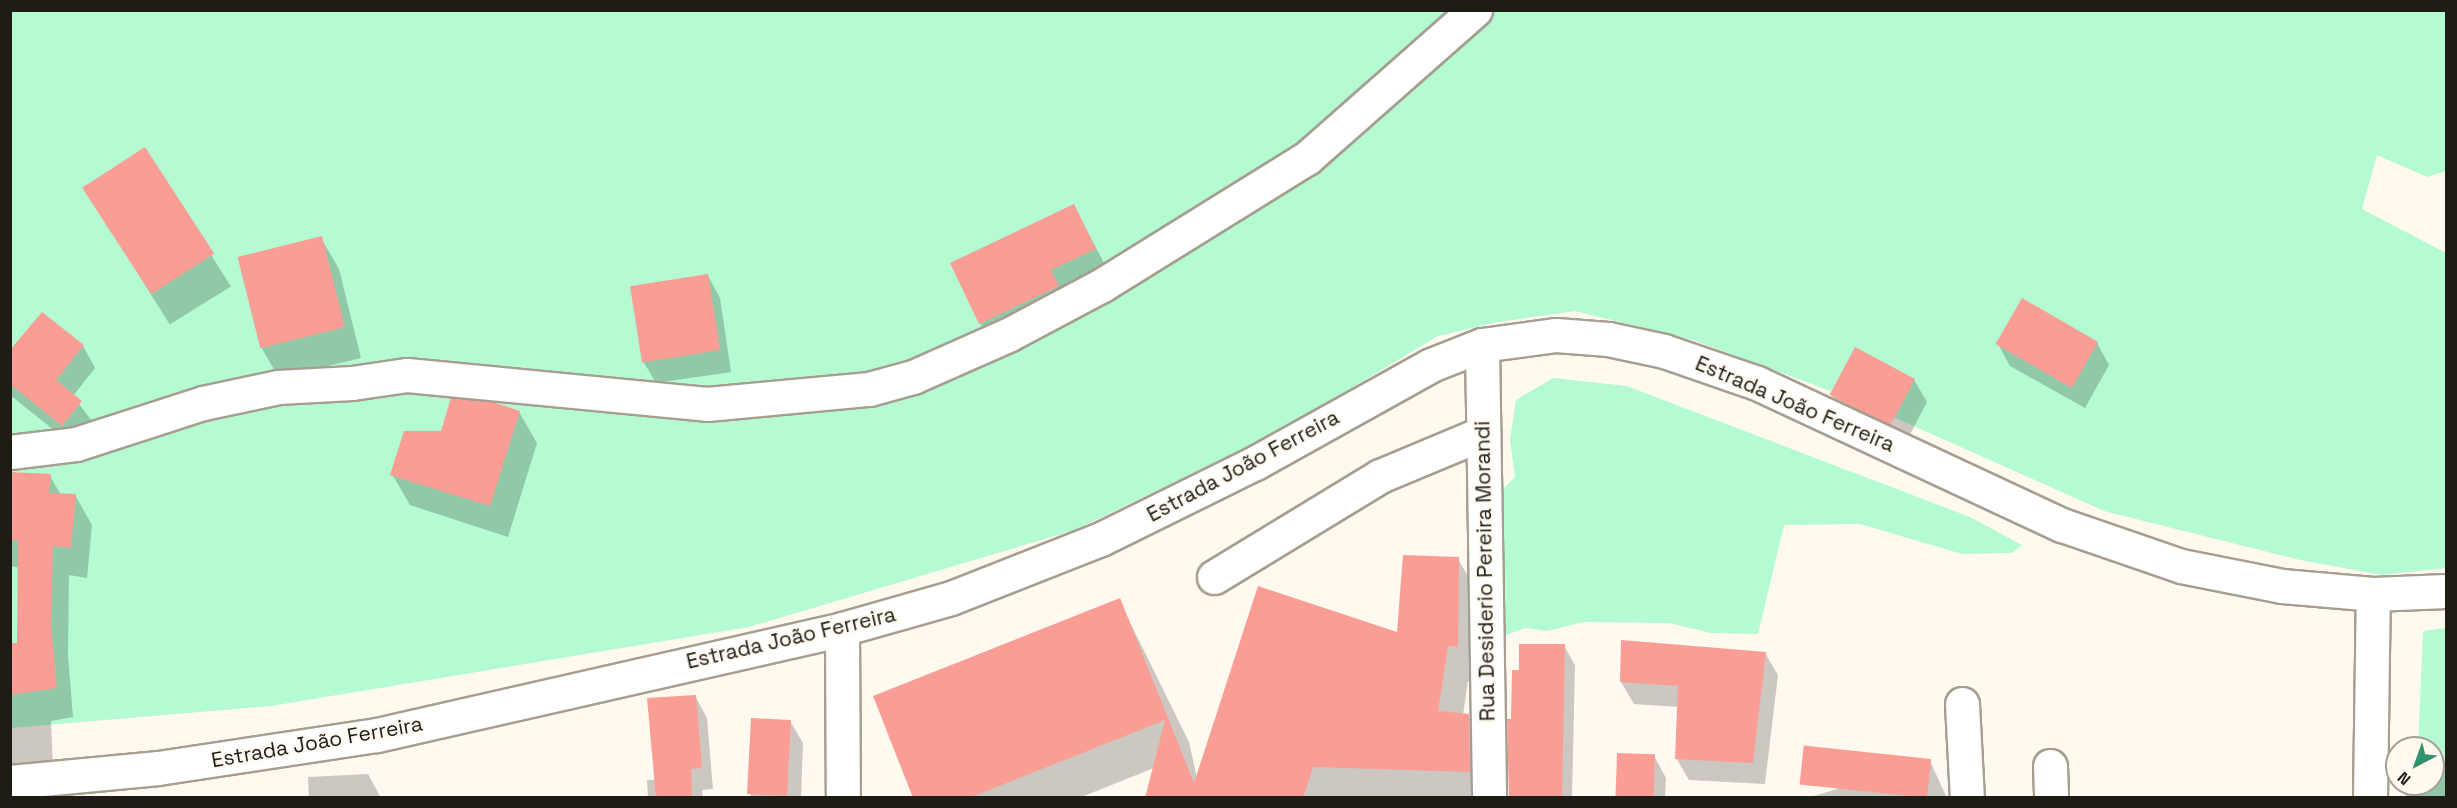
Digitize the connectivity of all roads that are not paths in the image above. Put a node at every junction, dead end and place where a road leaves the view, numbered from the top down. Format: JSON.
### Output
{"nodes":[{"id":1,"x":1475,"y":10,"type":"edge"},
{"id":2,"x":1482,"y":345,"type":"junction"},
{"id":3,"x":1483,"y":433,"type":"junction"},
{"id":4,"x":10,"y":452,"type":"edge"},
{"id":5,"x":1214,"y":577,"type":"dead end"},
{"id":6,"x":2446,"y":591,"type":"edge"},
{"id":7,"x":2373,"y":594,"type":"junction"},
{"id":8,"x":842,"y":629,"type":"junction"},
{"id":9,"x":1962,"y":704,"type":"dead end"},
{"id":10,"x":10,"y":782,"type":"edge"},
{"id":11,"x":843,"y":798,"type":"edge"},
{"id":12,"x":1489,"y":798,"type":"edge"},
{"id":13,"x":1967,"y":798,"type":"edge"},
{"id":14,"x":2370,"y":798,"type":"edge"}],
"edges":[{"from":1,"to":4,"type":"street"},
{"from":2,"to":3,"type":"street","name":"Rua Desiderio Pereira Morandi"},
{"from":2,"to":7,"type":"street","name":"Estrada João Ferreira"},
{"from":2,"to":8,"type":"street","name":"Estrada João Ferreira"},
{"from":3,"to":5,"type":"street"},
{"from":3,"to":12,"type":"street","name":"Rua Desiderio Pereira Morandi"},
{"from":6,"to":7,"type":"street","name":"Estrada João Ferreira"},
{"from":7,"to":14,"type":"street"},
{"from":8,"to":10,"type":"street","name":"Estrada João Ferreira"},
{"from":8,"to":11,"type":"street"},
{"from":9,"to":13,"type":"street"}]}
